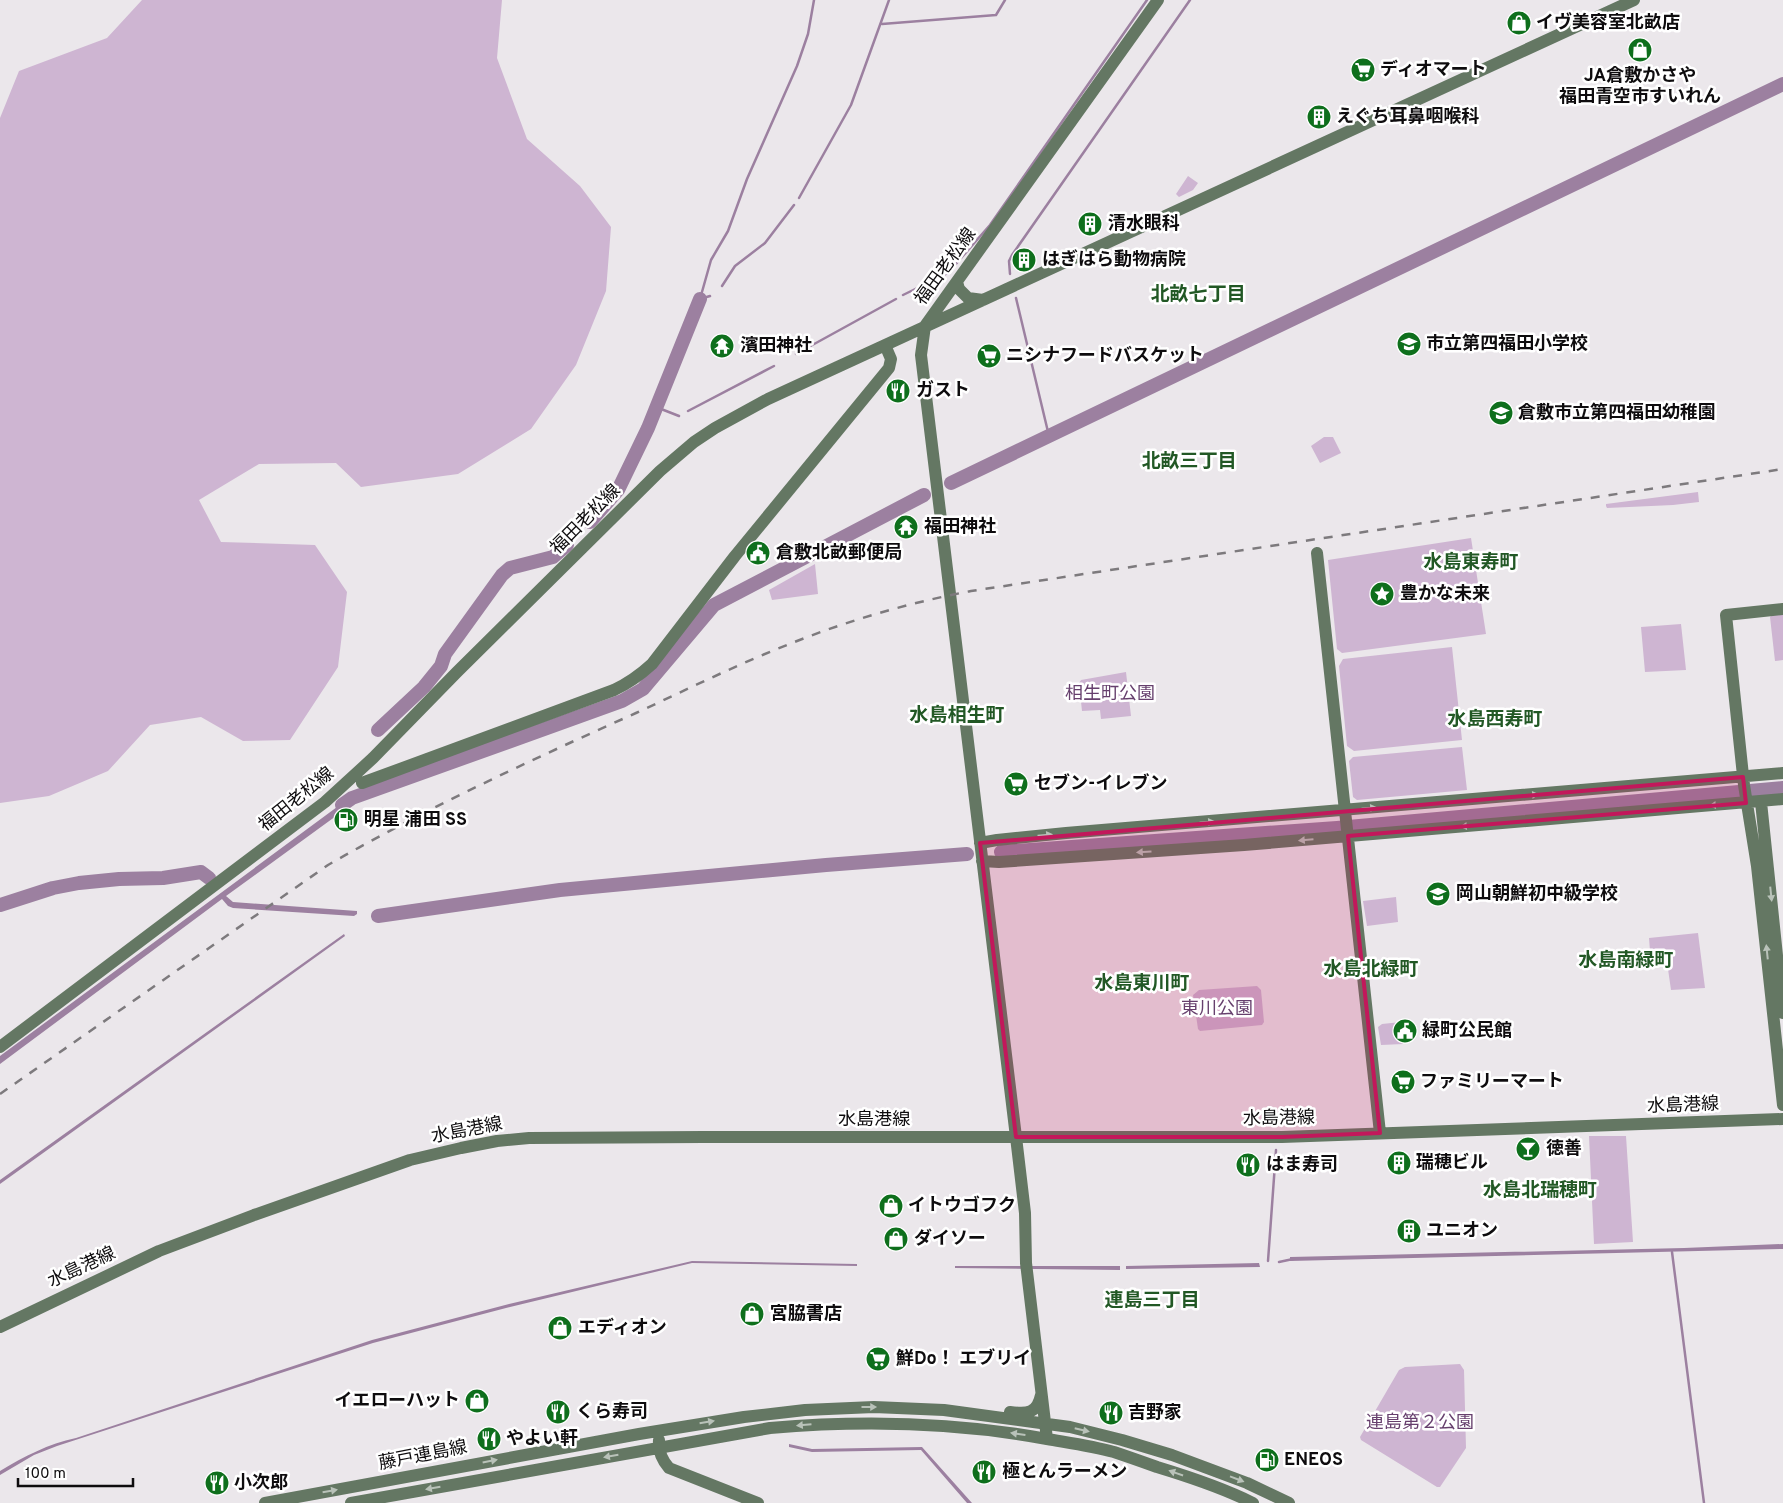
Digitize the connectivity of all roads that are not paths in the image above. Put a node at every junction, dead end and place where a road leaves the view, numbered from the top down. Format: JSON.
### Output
{"nodes":[{"id":1,"x":1158,"y":0,"type":"edge"},
{"id":2,"x":1634,"y":0,"type":"edge"},
{"id":3,"x":957,"y":282,"type":"junction"},
{"id":4,"x":983,"y":300,"type":"junction"},
{"id":5,"x":925,"y":326,"type":"junction"},
{"id":6,"x":885,"y":345,"type":"junction"},
{"id":7,"x":1317,"y":553,"type":"dead end"},
{"id":8,"x":1783,"y":609,"type":"edge"},
{"id":9,"x":1783,"y":773,"type":"edge"},
{"id":10,"x":362,"y":783,"type":"dead end"},
{"id":11,"x":1745,"y":790,"type":"junction"},
{"id":12,"x":1783,"y":799,"type":"edge"},
{"id":13,"x":1761,"y":802,"type":"junction"},
{"id":14,"x":1347,"y":824,"type":"junction"},
{"id":15,"x":980,"y":843,"type":"junction"},
{"id":16,"x":1766,"y":845,"type":"junction"},
{"id":17,"x":982,"y":861,"type":"junction"},
{"id":18,"x":1783,"y":1013,"type":"edge"},
{"id":19,"x":0,"y":1047,"type":"edge"},
{"id":20,"x":1783,"y":1105,"type":"edge"},
{"id":21,"x":1783,"y":1119,"type":"edge"},
{"id":22,"x":1380,"y":1133,"type":"junction"},
{"id":23,"x":1016,"y":1138,"type":"junction"},
{"id":24,"x":1031,"y":1268,"type":"junction"},
{"id":25,"x":0,"y":1327,"type":"edge"},
{"id":26,"x":1042,"y":1391,"type":"junction"},
{"id":27,"x":970,"y":1413,"type":"junction"},
{"id":28,"x":1050,"y":1424,"type":"junction"},
{"id":29,"x":659,"y":1430,"type":"junction"},
{"id":30,"x":1047,"y":1439,"type":"junction"},
{"id":31,"x":658,"y":1447,"type":"junction"},
{"id":32,"x":265,"y":1503,"type":"edge"},
{"id":33,"x":351,"y":1503,"type":"edge"},
{"id":34,"x":758,"y":1503,"type":"edge"},
{"id":35,"x":1254,"y":1503,"type":"edge"},
{"id":36,"x":1289,"y":1503,"type":"edge"}],
"edges":[{"from":1,"to":3,"type":"street","name":"福田老松線"},
{"from":2,"to":4,"type":"street"},
{"from":3,"to":4,"type":"street"},
{"from":3,"to":5,"type":"street","name":"福田老松線"},
{"from":4,"to":5,"type":"street"},
{"from":5,"to":6,"type":"street","name":"福田老松線"},
{"from":5,"to":15,"type":"street"},
{"from":6,"to":10,"type":"street"},
{"from":6,"to":19,"type":"street","name":"福田老松線"},
{"from":7,"to":14,"type":"street"},
{"from":8,"to":11,"type":"street"},
{"from":9,"to":11,"type":"street"},
{"from":11,"to":13,"type":"street"},
{"from":14,"to":11,"type":"street","one_way":true},
{"from":11,"to":14,"type":"street","one_way":true},
{"from":11,"to":16,"type":"street"},
{"from":20,"to":11,"type":"street","one_way":true},
{"from":12,"to":13,"type":"street"},
{"from":13,"to":16,"type":"street"},
{"from":15,"to":14,"type":"street","one_way":true},
{"from":14,"to":17,"type":"street","one_way":true},
{"from":14,"to":22,"type":"street"},
{"from":15,"to":17,"type":"street"},
{"from":16,"to":18,"type":"street","one_way":true},
{"from":17,"to":23,"type":"street"},
{"from":21,"to":22,"type":"street","name":"水島港線"},
{"from":22,"to":23,"type":"street","name":"水島港線"},
{"from":23,"to":24,"type":"street"},
{"from":23,"to":25,"type":"street","name":"水島港線"},
{"from":24,"to":26,"type":"street"},
{"from":24,"to":28,"type":"street"},
{"from":26,"to":27,"type":"street"},
{"from":26,"to":28,"type":"street"},
{"from":27,"to":28,"type":"street"},
{"from":29,"to":27,"type":"street","name":"藤戸連島線","one_way":true},
{"from":28,"to":30,"type":"street"},
{"from":28,"to":36,"type":"street","one_way":true},
{"from":29,"to":31,"type":"street"},
{"from":32,"to":29,"type":"street","name":"藤戸連島線","one_way":true},
{"from":30,"to":31,"type":"street","name":"藤戸連島線","one_way":true},
{"from":35,"to":30,"type":"street","name":"藤戸連島線","one_way":true},
{"from":31,"to":33,"type":"street","name":"藤戸連島線","one_way":true},
{"from":31,"to":34,"type":"street"}]}
